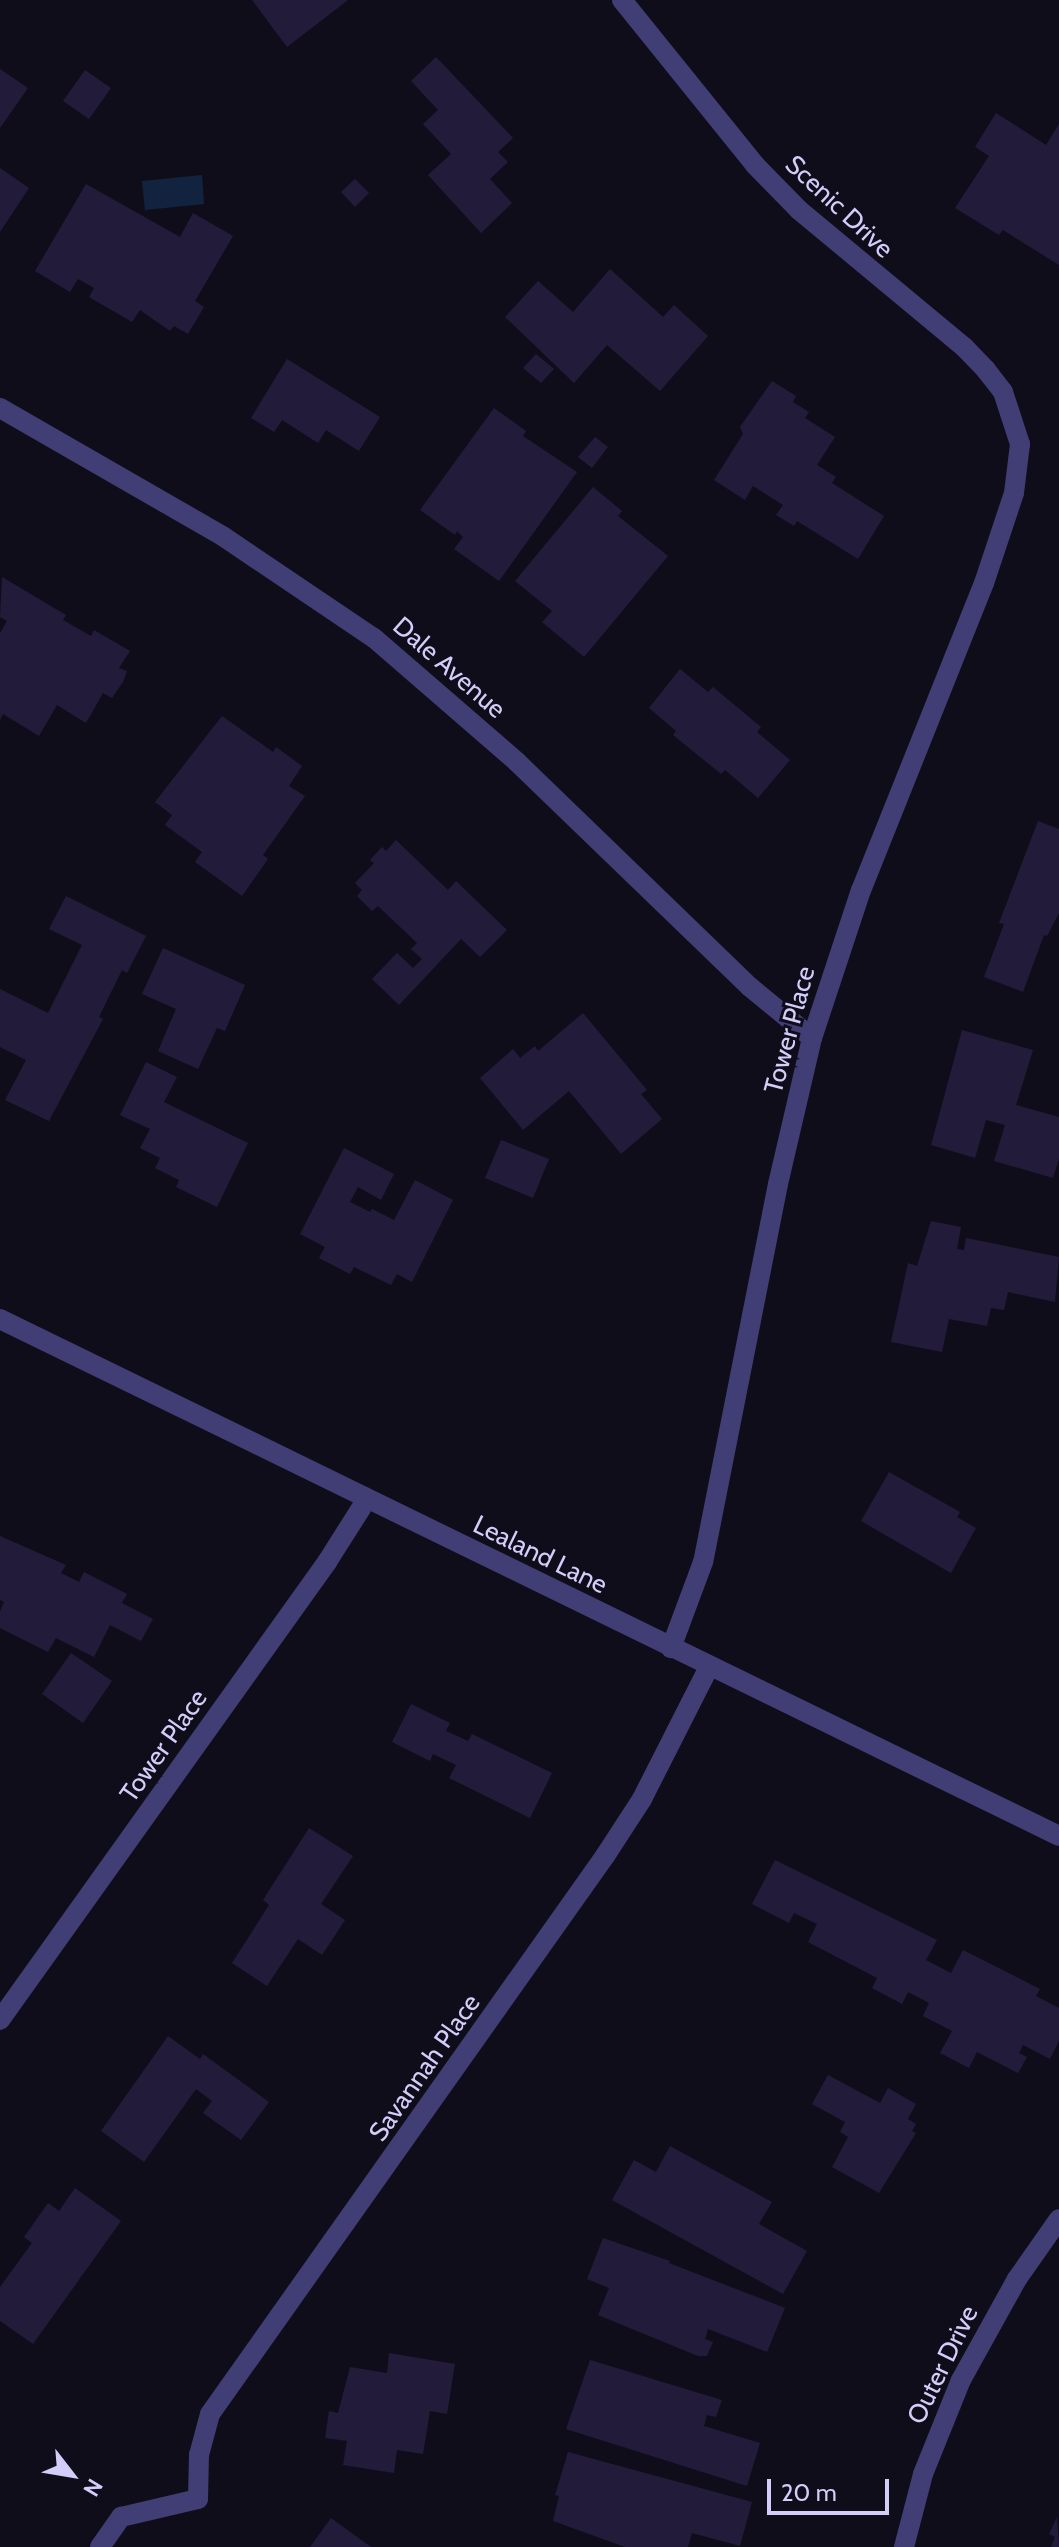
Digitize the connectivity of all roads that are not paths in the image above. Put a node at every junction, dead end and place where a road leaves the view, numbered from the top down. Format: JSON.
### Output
{"nodes":[{"id":1,"x":622,"y":0,"type":"edge"},
{"id":2,"x":0,"y":408,"type":"edge"},
{"id":3,"x":1020,"y":444,"type":"joint"},
{"id":4,"x":812,"y":1038,"type":"junction"},
{"id":5,"x":0,"y":1319,"type":"edge"},
{"id":6,"x":367,"y":1499,"type":"junction"},
{"id":7,"x":671,"y":1648,"type":"junction"},
{"id":8,"x":709,"y":1667,"type":"junction"},
{"id":9,"x":1059,"y":1836,"type":"edge"},
{"id":10,"x":36,"y":1971,"type":"junction"},
{"id":11,"x":0,"y":1990,"type":"edge"},
{"id":12,"x":0,"y":2020,"type":"edge"},
{"id":13,"x":1059,"y":2219,"type":"edge"},
{"id":14,"x":100,"y":2547,"type":"edge"},
{"id":15,"x":904,"y":2547,"type":"edge"}],
"edges":[{"from":1,"to":3,"type":"street","name":"Scenic Drive"},
{"from":2,"to":4,"type":"street","name":"Dale Avenue"},
{"from":3,"to":4,"type":"street","name":"Tower Place"},
{"from":4,"to":7,"type":"street","name":"Tower Place"},
{"from":5,"to":6,"type":"street","name":"Lealand Lane"},
{"from":6,"to":7,"type":"street","name":"Lealand Lane"},
{"from":6,"to":10,"type":"street","name":"Tower Place"},
{"from":7,"to":8,"type":"street","name":"Lealand Lane"},
{"from":8,"to":9,"type":"street","name":"Lealand Lane"},
{"from":8,"to":14,"type":"street","name":"Savannah Place"},
{"from":10,"to":11,"type":"street"},
{"from":10,"to":12,"type":"street","name":"Tower Place"},
{"from":13,"to":15,"type":"street","name":"Outer Drive"}]}
